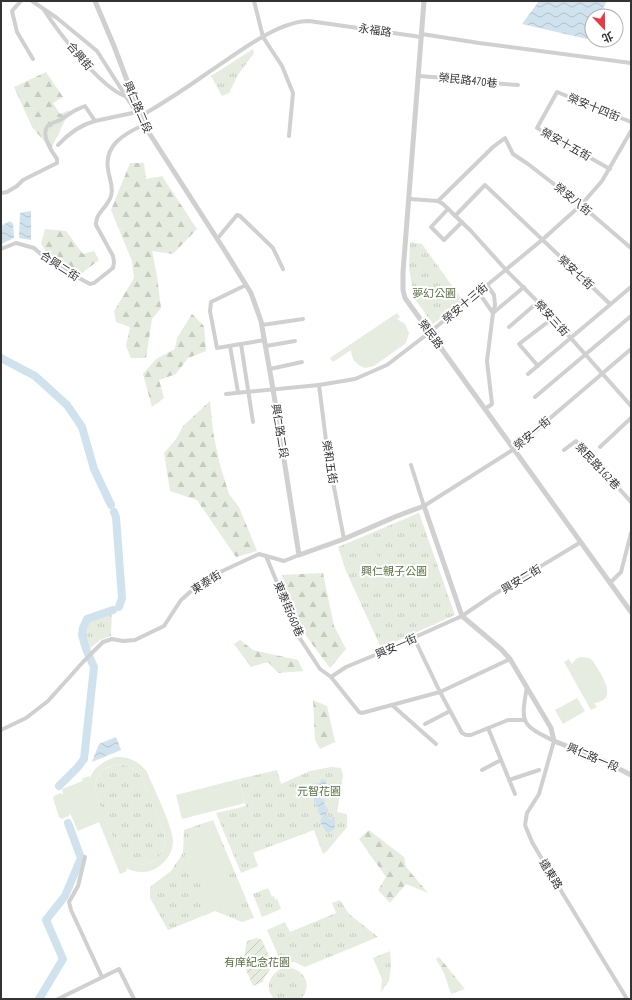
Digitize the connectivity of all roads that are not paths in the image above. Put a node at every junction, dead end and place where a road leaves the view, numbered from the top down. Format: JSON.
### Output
{"nodes":[{"id":1,"x":21,"y":1,"type":"edge"},
{"id":2,"x":32,"y":1,"type":"edge"},
{"id":3,"x":95,"y":1,"type":"edge"},
{"id":4,"x":254,"y":1,"type":"edge"},
{"id":5,"x":424,"y":1,"type":"edge"},
{"id":6,"x":43,"y":8,"type":"junction"},
{"id":7,"x":263,"y":37,"type":"junction"},
{"id":8,"x":421,"y":37,"type":"junction"},
{"id":9,"x":33,"y":59,"type":"dead end"},
{"id":10,"x":631,"y":63,"type":"edge"},
{"id":11,"x":418,"y":76,"type":"junction"},
{"id":12,"x":518,"y":85,"type":"dead end"},
{"id":13,"x":557,"y":92,"type":"joint"},
{"id":14,"x":126,"y":96,"type":"junction"},
{"id":15,"x":137,"y":112,"type":"junction"},
{"id":16,"x":141,"y":116,"type":"junction"},
{"id":17,"x":95,"y":121,"type":"junction"},
{"id":18,"x":631,"y":122,"type":"edge"},
{"id":19,"x":144,"y":125,"type":"junction"},
{"id":20,"x":631,"y":131,"type":"edge"},
{"id":21,"x":289,"y":136,"type":"dead end"},
{"id":22,"x":58,"y":146,"type":"dead end"},
{"id":23,"x":610,"y":169,"type":"junction"},
{"id":24,"x":1,"y":193,"type":"edge"},
{"id":25,"x":410,"y":199,"type":"junction"},
{"id":26,"x":438,"y":202,"type":"junction"},
{"id":27,"x":581,"y":205,"type":"junction"},
{"id":28,"x":448,"y":209,"type":"junction"},
{"id":29,"x":455,"y":216,"type":"junction"},
{"id":30,"x":462,"y":222,"type":"junction"},
{"id":31,"x":217,"y":239,"type":"junction"},
{"id":32,"x":542,"y":240,"type":"junction"},
{"id":33,"x":631,"y":248,"type":"edge"},
{"id":34,"x":1,"y":249,"type":"edge"},
{"id":35,"x":283,"y":269,"type":"dead end"},
{"id":36,"x":506,"y":270,"type":"junction"},
{"id":37,"x":246,"y":285,"type":"junction"},
{"id":38,"x":487,"y":285,"type":"junction"},
{"id":39,"x":524,"y":287,"type":"junction"},
{"id":40,"x":631,"y":287,"type":"edge"},
{"id":41,"x":479,"y":293,"type":"junction"},
{"id":42,"x":538,"y":302,"type":"junction"},
{"id":43,"x":610,"y":304,"type":"junction"},
{"id":44,"x":493,"y":313,"type":"junction"},
{"id":45,"x":631,"y":316,"type":"edge"},
{"id":46,"x":553,"y":318,"type":"junction"},
{"id":47,"x":303,"y":319,"type":"dead end"},
{"id":48,"x":262,"y":325,"type":"junction"},
{"id":49,"x":509,"y":328,"type":"dead end"},
{"id":50,"x":430,"y":332,"type":"junction"},
{"id":51,"x":571,"y":338,"type":"junction"},
{"id":52,"x":295,"y":341,"type":"dead end"},
{"id":53,"x":265,"y":343,"type":"junction"},
{"id":54,"x":241,"y":344,"type":"junction"},
{"id":55,"x":230,"y":346,"type":"junction"},
{"id":56,"x":631,"y":349,"type":"edge"},
{"id":57,"x":586,"y":355,"type":"junction"},
{"id":58,"x":302,"y":362,"type":"dead end"},
{"id":59,"x":538,"y":366,"type":"junction"},
{"id":60,"x":270,"y":369,"type":"junction"},
{"id":61,"x":528,"y":374,"type":"dead end"},
{"id":62,"x":603,"y":374,"type":"junction"},
{"id":63,"x":320,"y":385,"type":"junction"},
{"id":64,"x":273,"y":389,"type":"junction"},
{"id":65,"x":248,"y":391,"type":"junction"},
{"id":66,"x":238,"y":392,"type":"junction"},
{"id":67,"x":226,"y":394,"type":"dead end"},
{"id":68,"x":535,"y":397,"type":"dead end"},
{"id":69,"x":631,"y":406,"type":"edge"},
{"id":70,"x":485,"y":408,"type":"junction"},
{"id":71,"x":631,"y":418,"type":"edge"},
{"id":72,"x":253,"y":422,"type":"dead end"},
{"id":73,"x":600,"y":446,"type":"dead end"},
{"id":74,"x":514,"y":449,"type":"junction"},
{"id":75,"x":564,"y":450,"type":"dead end"},
{"id":76,"x":411,"y":465,"type":"dead end"},
{"id":77,"x":631,"y":502,"type":"edge"},
{"id":78,"x":424,"y":506,"type":"junction"},
{"id":79,"x":631,"y":532,"type":"edge"},
{"id":80,"x":344,"y":539,"type":"junction"},
{"id":81,"x":581,"y":542,"type":"junction"},
{"id":82,"x":299,"y":555,"type":"junction"},
{"id":83,"x":266,"y":556,"type":"junction"},
{"id":84,"x":610,"y":583,"type":"junction"},
{"id":85,"x":631,"y":612,"type":"edge"},
{"id":86,"x":462,"y":616,"type":"junction"},
{"id":87,"x":414,"y":638,"type":"junction"},
{"id":88,"x":510,"y":658,"type":"junction"},
{"id":89,"x":331,"y":677,"type":"junction"},
{"id":90,"x":527,"y":687,"type":"junction"},
{"id":91,"x":440,"y":692,"type":"junction"},
{"id":92,"x":392,"y":705,"type":"junction"},
{"id":93,"x":450,"y":711,"type":"junction"},
{"id":94,"x":525,"y":720,"type":"junction"},
{"id":95,"x":425,"y":724,"type":"dead end"},
{"id":96,"x":488,"y":728,"type":"junction"},
{"id":97,"x":1,"y":730,"type":"edge"},
{"id":98,"x":554,"y":741,"type":"junction"},
{"id":99,"x":436,"y":744,"type":"dead end"},
{"id":100,"x":501,"y":760,"type":"junction"},
{"id":101,"x":482,"y":770,"type":"dead end"},
{"id":102,"x":538,"y":770,"type":"dead end"},
{"id":103,"x":631,"y":775,"type":"edge"},
{"id":104,"x":510,"y":780,"type":"junction"},
{"id":105,"x":515,"y":794,"type":"dead end"},
{"id":106,"x":85,"y":857,"type":"dead end"},
{"id":107,"x":102,"y":977,"type":"junction"},
{"id":108,"x":58,"y":999,"type":"edge"},
{"id":109,"x":134,"y":999,"type":"edge"},
{"id":110,"x":627,"y":999,"type":"edge"}],
"edges":[{"from":1,"to":9,"type":"street"},
{"from":2,"to":6,"type":"street"},
{"from":3,"to":16,"type":"street","name":"興仁路二段"},
{"from":4,"to":7,"type":"street"},
{"from":5,"to":8,"type":"street","name":"榮民路"},
{"from":6,"to":14,"type":"street"},
{"from":6,"to":14,"type":"street","name":"合興街"},
{"from":7,"to":8,"type":"street","name":"永福路"},
{"from":7,"to":16,"type":"street","name":"永福路"},
{"from":7,"to":21,"type":"street"},
{"from":8,"to":10,"type":"street","name":"永福路"},
{"from":8,"to":11,"type":"street","name":"榮民路"},
{"from":11,"to":12,"type":"street","name":"榮民路470巷"},
{"from":11,"to":25,"type":"street","name":"榮民路"},
{"from":13,"to":18,"type":"street","name":"榮安十四街"},
{"from":13,"to":23,"type":"street","name":"榮安十五街"},
{"from":14,"to":15,"type":"street"},
{"from":15,"to":16,"type":"street"},
{"from":15,"to":17,"type":"street"},
{"from":16,"to":19,"type":"street","name":"興仁路二段"},
{"from":17,"to":22,"type":"street"},
{"from":17,"to":24,"type":"street"},
{"from":19,"to":31,"type":"street","name":"興仁路二段"},
{"from":19,"to":34,"type":"street","name":"合興二街"},
{"from":20,"to":23,"type":"street","name":"榮安十三街"},
{"from":23,"to":27,"type":"street","name":"榮安十三街"},
{"from":25,"to":26,"type":"street"},
{"from":25,"to":50,"type":"street","name":"榮民路"},
{"from":26,"to":27,"type":"street","name":"榮安八街"},
{"from":26,"to":28,"type":"street","name":"榮安三街"},
{"from":27,"to":32,"type":"street","name":"榮安十三街"},
{"from":27,"to":33,"type":"street","name":"榮安八街"},
{"from":28,"to":29,"type":"street","name":"榮安三街"},
{"from":28,"to":30,"type":"street"},
{"from":29,"to":30,"type":"street","name":"榮安三街"},
{"from":29,"to":32,"type":"street","name":"榮安七街"},
{"from":30,"to":36,"type":"street","name":"榮安三街"},
{"from":31,"to":35,"type":"street"},
{"from":31,"to":37,"type":"street","name":"興仁路二段"},
{"from":32,"to":36,"type":"street","name":"榮安十三街"},
{"from":32,"to":43,"type":"street","name":"榮安七街"},
{"from":36,"to":38,"type":"street","name":"榮安十三街"},
{"from":36,"to":39,"type":"street","name":"榮安三街"},
{"from":37,"to":48,"type":"street","name":"興仁路二段"},
{"from":37,"to":55,"type":"street"},
{"from":38,"to":41,"type":"street","name":"榮安十三街"},
{"from":38,"to":44,"type":"street"},
{"from":39,"to":42,"type":"street","name":"榮安三街"},
{"from":39,"to":44,"type":"street"},
{"from":40,"to":43,"type":"street"},
{"from":41,"to":44,"type":"street"},
{"from":41,"to":50,"type":"street","name":"榮安十三街"},
{"from":42,"to":46,"type":"street","name":"榮安三街"},
{"from":42,"to":49,"type":"street"},
{"from":43,"to":51,"type":"street"},
{"from":44,"to":70,"type":"street"},
{"from":45,"to":57,"type":"street"},
{"from":46,"to":51,"type":"street","name":"榮安三街"},
{"from":46,"to":59,"type":"street"},
{"from":47,"to":48,"type":"street"},
{"from":48,"to":53,"type":"street","name":"興仁路二段"},
{"from":50,"to":63,"type":"street","name":"榮安十三街"},
{"from":50,"to":70,"type":"street","name":"榮民路"},
{"from":51,"to":57,"type":"street","name":"榮安三街"},
{"from":51,"to":59,"type":"street"},
{"from":52,"to":53,"type":"street"},
{"from":53,"to":54,"type":"street"},
{"from":53,"to":60,"type":"street","name":"興仁路二段"},
{"from":54,"to":55,"type":"street"},
{"from":54,"to":65,"type":"street"},
{"from":55,"to":66,"type":"street"},
{"from":56,"to":62,"type":"street","name":"榮安一街"},
{"from":57,"to":62,"type":"street","name":"榮安三街"},
{"from":57,"to":68,"type":"street"},
{"from":58,"to":60,"type":"street"},
{"from":59,"to":61,"type":"street"},
{"from":60,"to":64,"type":"street","name":"興仁路二段"},
{"from":62,"to":69,"type":"street","name":"榮安三街"},
{"from":62,"to":74,"type":"street","name":"榮安一街"},
{"from":63,"to":64,"type":"street","name":"榮安十三街"},
{"from":63,"to":80,"type":"street","name":"榮和五街"},
{"from":64,"to":65,"type":"street","name":"榮安十三街"},
{"from":64,"to":82,"type":"street","name":"興仁路二段"},
{"from":65,"to":66,"type":"street","name":"榮安十三街"},
{"from":65,"to":72,"type":"street"},
{"from":66,"to":67,"type":"street","name":"榮安十三街"},
{"from":70,"to":74,"type":"street","name":"榮民路"},
{"from":71,"to":73,"type":"street"},
{"from":74,"to":78,"type":"street","name":"榮安一街"},
{"from":74,"to":81,"type":"street","name":"榮民路"},
{"from":75,"to":77,"type":"street","name":"榮民路162巷"},
{"from":76,"to":78,"type":"street"},
{"from":78,"to":80,"type":"street"},
{"from":78,"to":86,"type":"street"},
{"from":79,"to":84,"type":"street"},
{"from":80,"to":82,"type":"street"},
{"from":81,"to":84,"type":"street","name":"榮民路"},
{"from":81,"to":86,"type":"street","name":"興安二街"},
{"from":82,"to":83,"type":"street"},
{"from":83,"to":89,"type":"street","name":"東泰街660巷"},
{"from":83,"to":97,"type":"street","name":"東泰街"},
{"from":84,"to":85,"type":"street","name":"榮民路"},
{"from":86,"to":87,"type":"street","name":"興安一街"},
{"from":86,"to":88,"type":"street"},
{"from":87,"to":89,"type":"street","name":"興安一街"},
{"from":87,"to":91,"type":"street"},
{"from":88,"to":90,"type":"street"},
{"from":88,"to":91,"type":"street"},
{"from":89,"to":92,"type":"street","name":"東泰街660巷"},
{"from":90,"to":94,"type":"street"},
{"from":90,"to":98,"type":"street"},
{"from":91,"to":92,"type":"street"},
{"from":91,"to":93,"type":"street"},
{"from":92,"to":99,"type":"street"},
{"from":93,"to":95,"type":"street"},
{"from":93,"to":96,"type":"street"},
{"from":94,"to":96,"type":"street"},
{"from":94,"to":98,"type":"street"},
{"from":96,"to":100,"type":"street"},
{"from":98,"to":103,"type":"street","name":"興仁路一段"},
{"from":98,"to":110,"type":"street","name":"遠東路"},
{"from":100,"to":101,"type":"street"},
{"from":100,"to":104,"type":"street"},
{"from":102,"to":104,"type":"street"},
{"from":104,"to":105,"type":"street"},
{"from":106,"to":107,"type":"street"},
{"from":107,"to":108,"type":"street"},
{"from":107,"to":109,"type":"street"}]}
